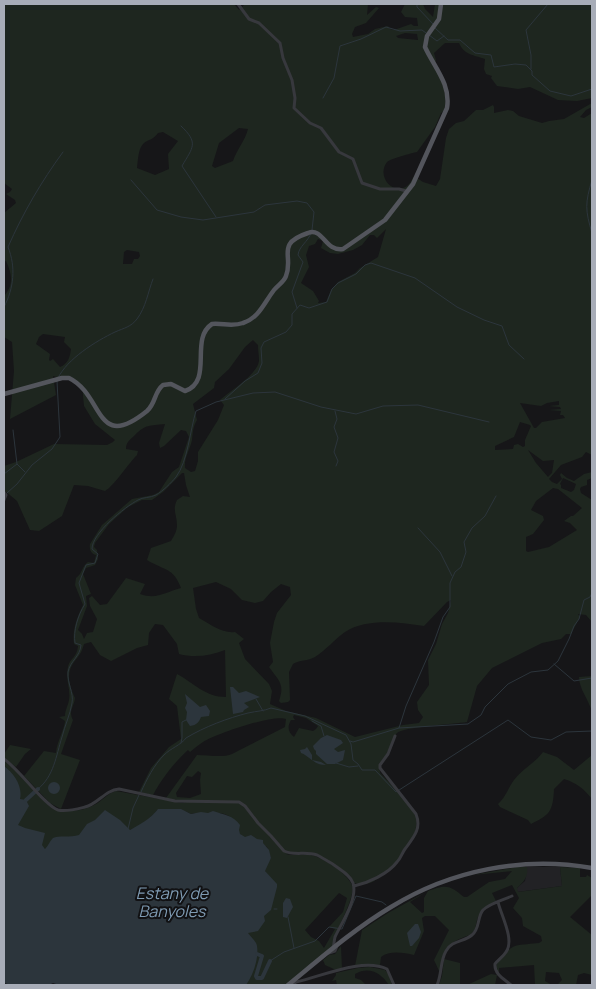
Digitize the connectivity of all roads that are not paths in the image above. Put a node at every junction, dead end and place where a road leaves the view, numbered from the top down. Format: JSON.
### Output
{"nodes":[{"id":1,"x":238,"y":4,"type":"edge"},
{"id":2,"x":441,"y":4,"type":"edge"},
{"id":3,"x":406,"y":191,"type":"junction"},
{"id":4,"x":4,"y":394,"type":"edge"},
{"id":5,"x":4,"y":492,"type":"edge"},
{"id":6,"x":4,"y":500,"type":"edge"},
{"id":7,"x":395,"y":736,"type":"dead end"},
{"id":8,"x":4,"y":759,"type":"edge"},
{"id":9,"x":592,"y":868,"type":"edge"},
{"id":10,"x":354,"y":886,"type":"junction"},
{"id":11,"x":512,"y":896,"type":"dead end"},
{"id":12,"x":498,"y":902,"type":"junction"},
{"id":13,"x":335,"y":946,"type":"junction"},
{"id":14,"x":294,"y":982,"type":"edge"},
{"id":15,"x":394,"y":985,"type":"edge"},
{"id":16,"x":438,"y":985,"type":"edge"},
{"id":17,"x":511,"y":985,"type":"edge"}],
"edges":[{"from":1,"to":3,"type":"street"},
{"from":2,"to":3,"type":"main road"},
{"from":3,"to":4,"type":"main road"},
{"from":5,"to":6,"type":"street"},
{"from":7,"to":10,"type":"street"},
{"from":8,"to":10,"type":"street"},
{"from":9,"to":13,"type":"main road"},
{"from":10,"to":13,"type":"street"},
{"from":11,"to":12,"type":"street"},
{"from":12,"to":16,"type":"street"},
{"from":12,"to":17,"type":"street"},
{"from":13,"to":14,"type":"main road"},
{"from":14,"to":15,"type":"street"}]}
